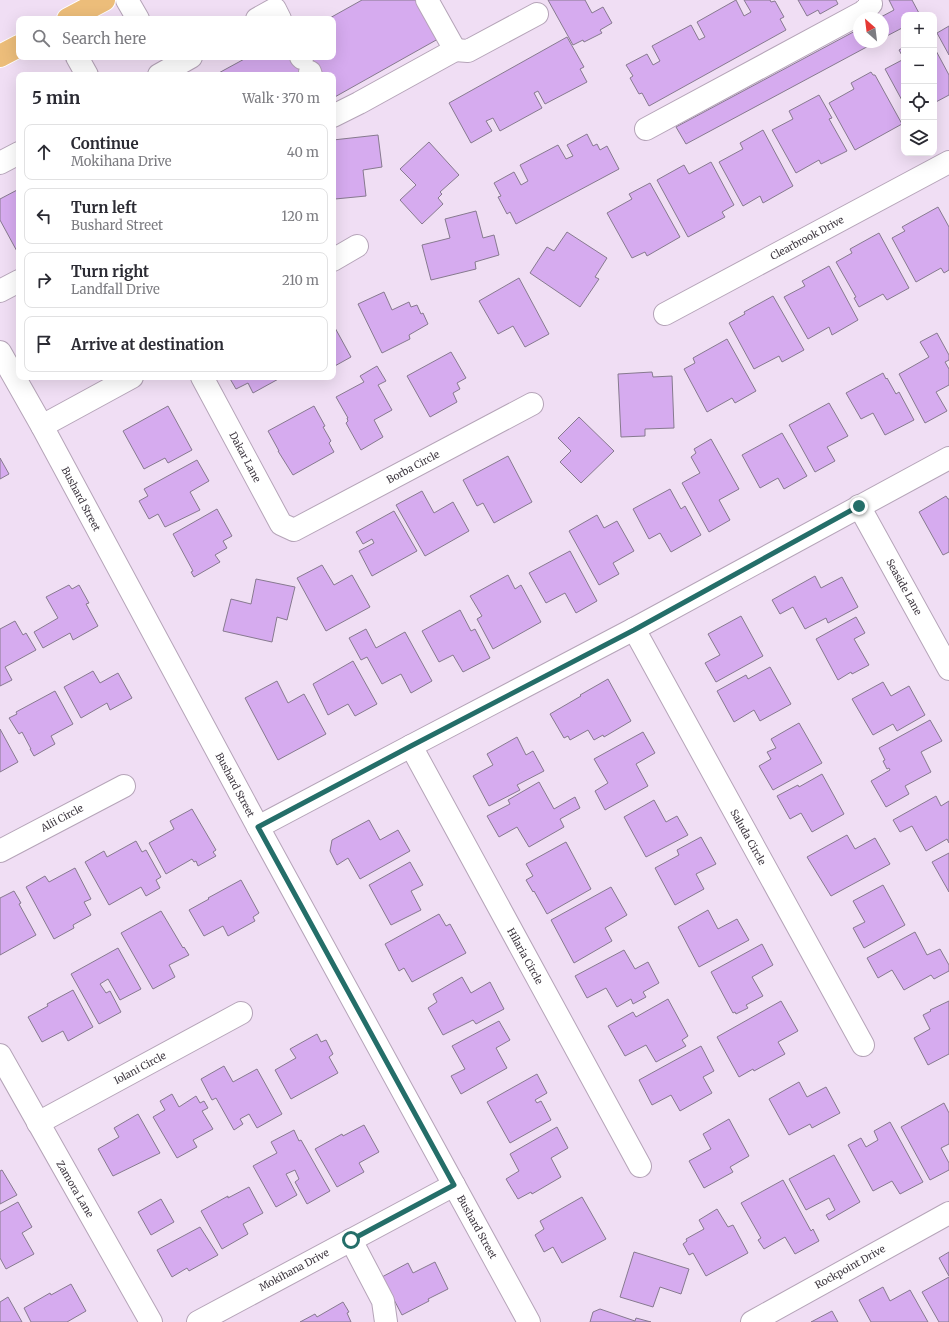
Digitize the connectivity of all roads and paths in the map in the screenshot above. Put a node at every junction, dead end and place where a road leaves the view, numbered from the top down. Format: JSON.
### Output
{"nodes":[{"id":1,"x":104,"y":0,"type":"edge"},
{"id":2,"x":127,"y":0,"type":"edge"},
{"id":3,"x":427,"y":0,"type":"edge"},
{"id":4,"x":870,"y":0,"type":"edge"},
{"id":5,"x":537,"y":14,"type":"dead end"},
{"id":6,"x":74,"y":16,"type":"edge"},
{"id":7,"x":136,"y":16,"type":"edge"},
{"id":8,"x":16,"y":48,"type":"edge"},
{"id":9,"x":454,"y":50,"type":"junction"},
{"id":10,"x":0,"y":56,"type":"edge"},
{"id":11,"x":79,"y":60,"type":"edge"},
{"id":12,"x":182,"y":60,"type":"edge"},
{"id":13,"x":162,"y":67,"type":"edge"},
{"id":14,"x":85,"y":72,"type":"edge"},
{"id":15,"x":336,"y":114,"type":"edge"},
{"id":16,"x":646,"y":129,"type":"dead end"},
{"id":17,"x":16,"y":154,"type":"edge"},
{"id":18,"x":949,"y":162,"type":"edge"},
{"id":19,"x":0,"y":163,"type":"edge"},
{"id":20,"x":358,"y":246,"type":"dead end"},
{"id":21,"x":336,"y":258,"type":"edge"},
{"id":22,"x":16,"y":283,"type":"edge"},
{"id":23,"x":0,"y":291,"type":"edge"},
{"id":24,"x":665,"y":314,"type":"dead end"},
{"id":25,"x":0,"y":352,"type":"edge"},
{"id":26,"x":126,"y":380,"type":"edge"},
{"id":27,"x":204,"y":380,"type":"edge"},
{"id":28,"x":532,"y":404,"type":"dead end"},
{"id":29,"x":42,"y":426,"type":"junction"},
{"id":30,"x":949,"y":458,"type":"edge"},
{"id":31,"x":859,"y":506,"type":"junction"},
{"id":32,"x":294,"y":530,"type":"joint"},
{"id":33,"x":634,"y":630,"type":"junction"},
{"id":34,"x":949,"y":669,"type":"edge"},
{"id":35,"x":411,"y":746,"type":"junction"},
{"id":36,"x":124,"y":786,"type":"dead end"},
{"id":37,"x":258,"y":827,"type":"junction"},
{"id":38,"x":0,"y":851,"type":"edge"},
{"id":39,"x":241,"y":1013,"type":"dead end"},
{"id":40,"x":863,"y":1045,"type":"dead end"},
{"id":41,"x":0,"y":1055,"type":"edge"},
{"id":42,"x":38,"y":1123,"type":"junction"},
{"id":43,"x":640,"y":1166,"type":"dead end"},
{"id":44,"x":454,"y":1185,"type":"junction"},
{"id":45,"x":949,"y":1212,"type":"edge"},
{"id":46,"x":351,"y":1240,"type":"junction"},
{"id":47,"x":151,"y":1322,"type":"edge"},
{"id":48,"x":198,"y":1322,"type":"edge"},
{"id":49,"x":386,"y":1322,"type":"edge"},
{"id":50,"x":529,"y":1322,"type":"edge"},
{"id":51,"x":752,"y":1322,"type":"edge"}],
"edges":[{"from":1,"to":6,"type":"main road"},
{"from":2,"to":7,"type":"street"},
{"from":3,"to":9,"type":"street"},
{"from":4,"to":16,"type":"street"},
{"from":5,"to":9,"type":"street"},
{"from":8,"to":10,"type":"main road"},
{"from":9,"to":15,"type":"street"},
{"from":11,"to":14,"type":"street"},
{"from":12,"to":13,"type":"street"},
{"from":17,"to":19,"type":"street"},
{"from":18,"to":24,"type":"street","name":"Clearbrook Drive"},
{"from":20,"to":21,"type":"street"},
{"from":22,"to":23,"type":"street"},
{"from":25,"to":29,"type":"street","name":"Bushard Street"},
{"from":26,"to":29,"type":"street"},
{"from":27,"to":32,"type":"street","name":"Dakar Lane"},
{"from":28,"to":32,"type":"street","name":"Borba Circle"},
{"from":29,"to":37,"type":"street","name":"Bushard Street"},
{"from":30,"to":31,"type":"street"},
{"from":31,"to":33,"type":"street"},
{"from":31,"to":34,"type":"street","name":"Seaside Lane"},
{"from":33,"to":35,"type":"street"},
{"from":33,"to":40,"type":"street","name":"Saluda Circle"},
{"from":35,"to":37,"type":"street"},
{"from":35,"to":43,"type":"street","name":"Hilaria Circle"},
{"from":36,"to":38,"type":"street","name":"Alii Circle"},
{"from":37,"to":44,"type":"street","name":"Bushard Street"},
{"from":39,"to":42,"type":"street","name":"Iolani Circle"},
{"from":41,"to":42,"type":"street","name":"Zamora Lane"},
{"from":42,"to":47,"type":"street","name":"Zamora Lane"},
{"from":44,"to":46,"type":"street","name":"Mokihana Drive"},
{"from":44,"to":50,"type":"street","name":"Bushard Street"},
{"from":45,"to":51,"type":"street","name":"Rockpoint Drive"},
{"from":46,"to":48,"type":"street","name":"Mokihana Drive"},
{"from":46,"to":49,"type":"street"}]}
